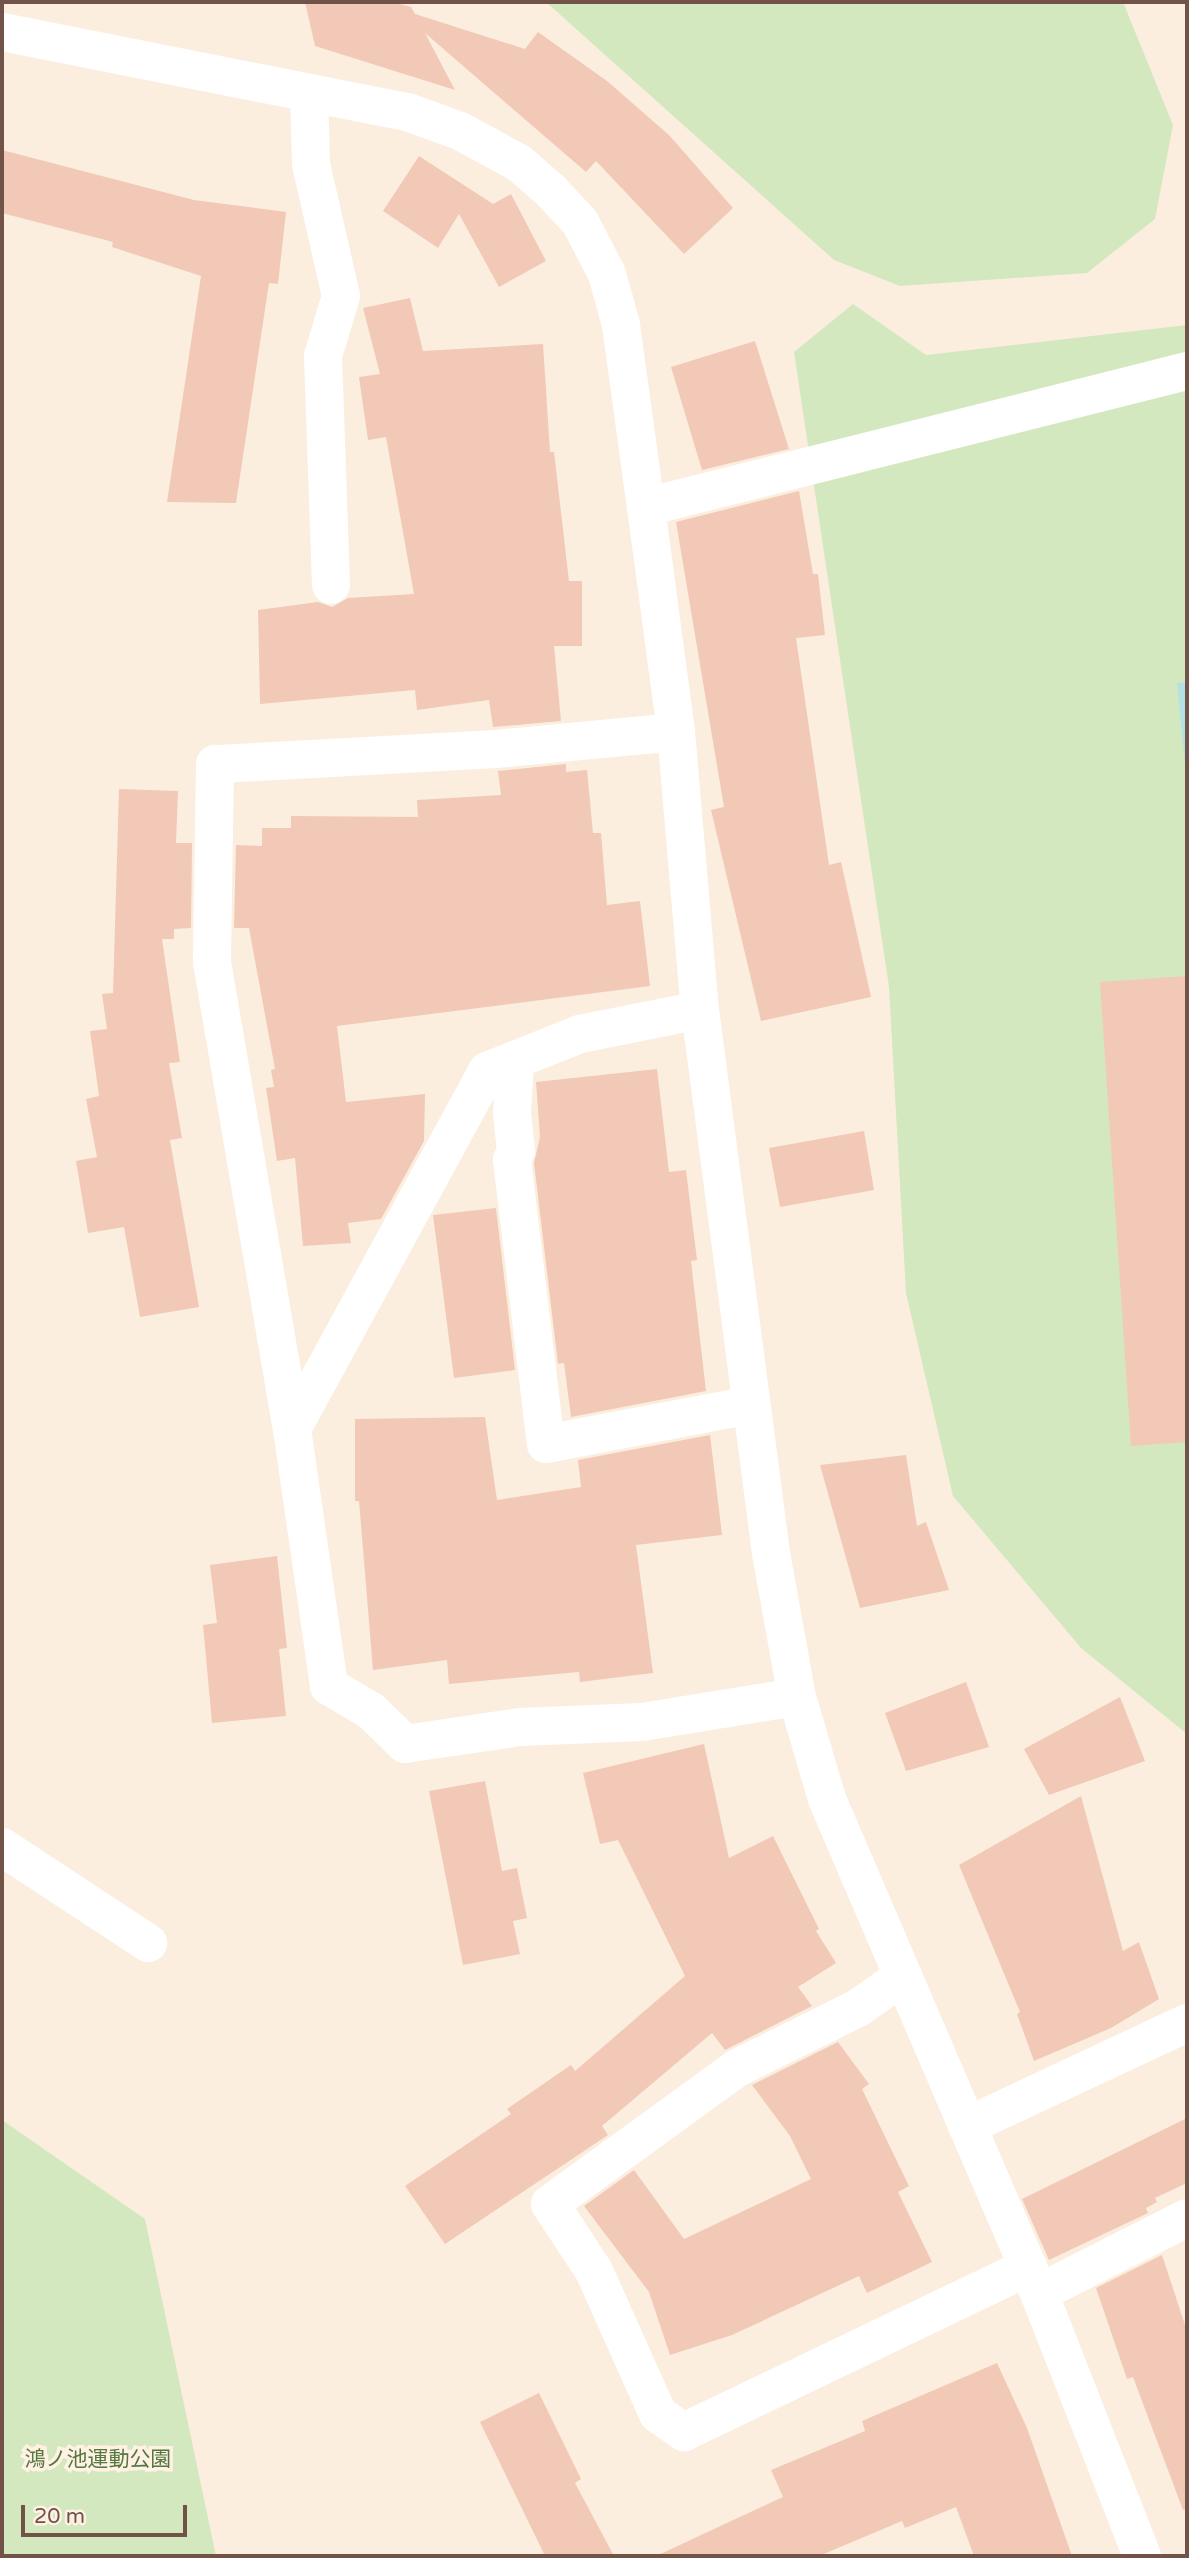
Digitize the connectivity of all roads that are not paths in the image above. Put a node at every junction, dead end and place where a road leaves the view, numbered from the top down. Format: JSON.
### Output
{"nodes":[{"id":1,"x":2,"y":32,"type":"edge"},
{"id":2,"x":310,"y":95,"type":"junction"},
{"id":3,"x":1187,"y":371,"type":"edge"},
{"id":4,"x":646,"y":507,"type":"junction"},
{"id":5,"x":331,"y":585,"type":"dead end"},
{"id":6,"x":676,"y":732,"type":"junction"},
{"id":7,"x":700,"y":1010,"type":"junction"},
{"id":8,"x":516,"y":1060,"type":"junction"},
{"id":9,"x":751,"y":1405,"type":"junction"},
{"id":10,"x":292,"y":1429,"type":"junction"},
{"id":11,"x":797,"y":1697,"type":"junction"},
{"id":12,"x":2,"y":1847,"type":"edge"},
{"id":13,"x":148,"y":1943,"type":"dead end"},
{"id":14,"x":902,"y":1977,"type":"junction"},
{"id":15,"x":1187,"y":2023,"type":"edge"},
{"id":16,"x":967,"y":2126,"type":"junction"},
{"id":17,"x":1187,"y":2218,"type":"edge"},
{"id":18,"x":1034,"y":2280,"type":"junction"},
{"id":19,"x":1142,"y":2556,"type":"edge"}],
"edges":[{"from":1,"to":2,"type":"street"},
{"from":2,"to":4,"type":"street"},
{"from":2,"to":5,"type":"street"},
{"from":3,"to":4,"type":"street"},
{"from":4,"to":6,"type":"street"},
{"from":6,"to":7,"type":"street"},
{"from":6,"to":10,"type":"street"},
{"from":7,"to":8,"type":"street"},
{"from":7,"to":9,"type":"street"},
{"from":8,"to":9,"type":"street"},
{"from":8,"to":10,"type":"street"},
{"from":9,"to":11,"type":"street"},
{"from":10,"to":11,"type":"street"},
{"from":11,"to":14,"type":"street"},
{"from":12,"to":13,"type":"street"},
{"from":14,"to":16,"type":"street"},
{"from":14,"to":18,"type":"street"},
{"from":15,"to":16,"type":"street"},
{"from":16,"to":18,"type":"street"},
{"from":17,"to":18,"type":"street"},
{"from":18,"to":19,"type":"street"}]}
